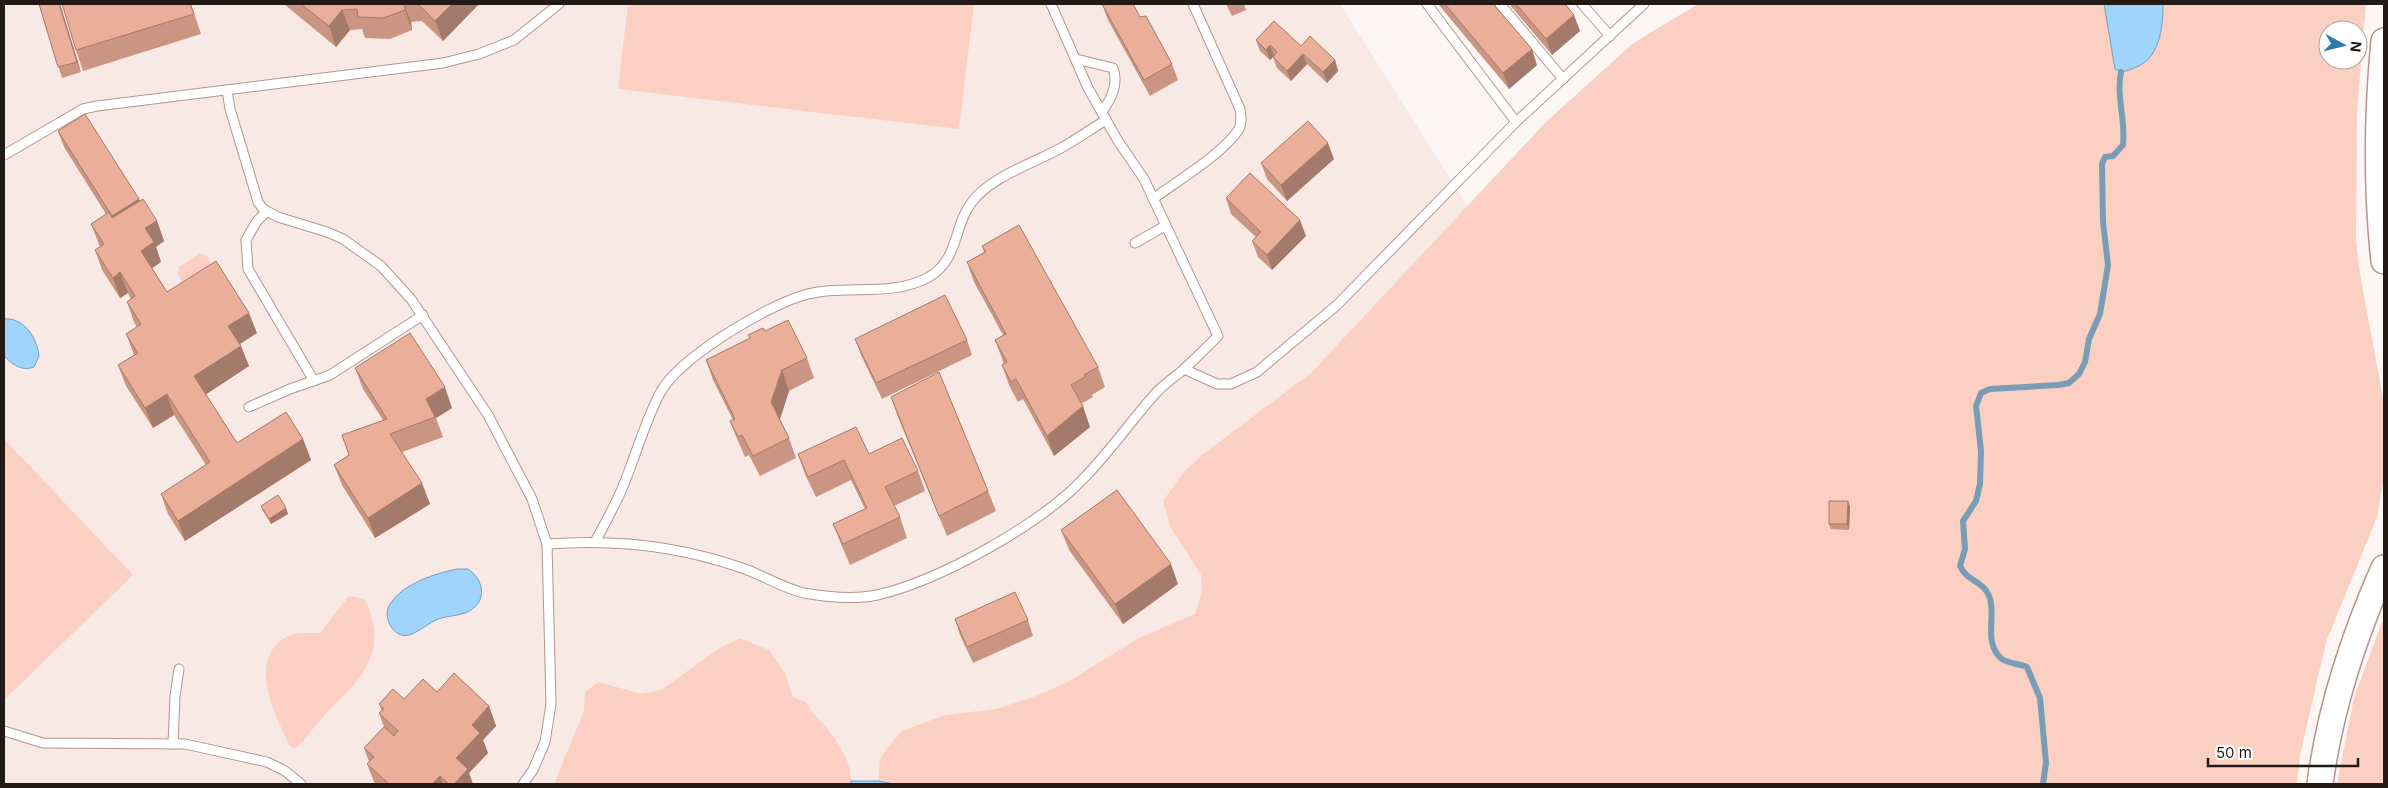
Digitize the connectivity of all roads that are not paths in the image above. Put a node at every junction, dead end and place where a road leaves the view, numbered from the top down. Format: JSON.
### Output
{"nodes":[{"id":1,"x":559,"y":4,"type":"edge"},
{"id":2,"x":1051,"y":4,"type":"edge"},
{"id":3,"x":1194,"y":4,"type":"edge"},
{"id":4,"x":1428,"y":4,"type":"edge"},
{"id":5,"x":1500,"y":4,"type":"edge"},
{"id":6,"x":1582,"y":4,"type":"edge"},
{"id":7,"x":1644,"y":4,"type":"edge"},
{"id":8,"x":1610,"y":36,"type":"junction"},
{"id":9,"x":2384,"y":41,"type":"edge"},
{"id":10,"x":1076,"y":59,"type":"junction"},
{"id":11,"x":1563,"y":79,"type":"junction"},
{"id":12,"x":227,"y":90,"type":"junction"},
{"id":13,"x":1104,"y":116,"type":"junction"},
{"id":14,"x":1516,"y":122,"type":"junction"},
{"id":15,"x":4,"y":155,"type":"edge"},
{"id":16,"x":1153,"y":199,"type":"junction"},
{"id":17,"x":266,"y":212,"type":"junction"},
{"id":18,"x":1165,"y":226,"type":"junction"},
{"id":19,"x":1135,"y":243,"type":"dead end"},
{"id":20,"x":2384,"y":261,"type":"edge"},
{"id":21,"x":423,"y":315,"type":"junction"},
{"id":22,"x":1184,"y":369,"type":"junction"},
{"id":23,"x":314,"y":380,"type":"junction"},
{"id":24,"x":249,"y":407,"type":"dead end"},
{"id":25,"x":595,"y":542,"type":"junction"},
{"id":26,"x":546,"y":544,"type":"junction"},
{"id":27,"x":2384,"y":568,"type":"edge"},
{"id":28,"x":179,"y":669,"type":"dead end"},
{"id":29,"x":4,"y":732,"type":"edge"},
{"id":30,"x":173,"y":744,"type":"junction"},
{"id":31,"x":301,"y":784,"type":"edge"},
{"id":32,"x":523,"y":784,"type":"edge"},
{"id":33,"x":2320,"y":784,"type":"edge"}],
"edges":[{"from":1,"to":12,"type":"lane"},
{"from":2,"to":10,"type":"lane"},
{"from":3,"to":16,"type":"lane"},
{"from":4,"to":14,"type":"lane"},
{"from":5,"to":11,"type":"lane"},
{"from":6,"to":8,"type":"lane"},
{"from":7,"to":8,"type":"lane"},
{"from":8,"to":11,"type":"lane"},
{"from":9,"to":20,"type":"main road"},
{"from":10,"to":13,"type":"lane"},
{"from":10,"to":13,"type":"lane"},
{"from":11,"to":14,"type":"lane"},
{"from":12,"to":15,"type":"lane"},
{"from":12,"to":17,"type":"lane"},
{"from":13,"to":16,"type":"lane"},
{"from":13,"to":25,"type":"lane"},
{"from":14,"to":22,"type":"lane"},
{"from":16,"to":18,"type":"lane"},
{"from":17,"to":21,"type":"lane"},
{"from":17,"to":23,"type":"lane"},
{"from":18,"to":19,"type":"lane"},
{"from":18,"to":22,"type":"lane"},
{"from":21,"to":23,"type":"lane"},
{"from":21,"to":26,"type":"lane"},
{"from":22,"to":25,"type":"lane"},
{"from":23,"to":24,"type":"lane"},
{"from":25,"to":26,"type":"lane"},
{"from":26,"to":32,"type":"lane"},
{"from":27,"to":33,"type":"main road"},
{"from":28,"to":30,"type":"lane"},
{"from":29,"to":30,"type":"lane"},
{"from":30,"to":31,"type":"lane"}]}
